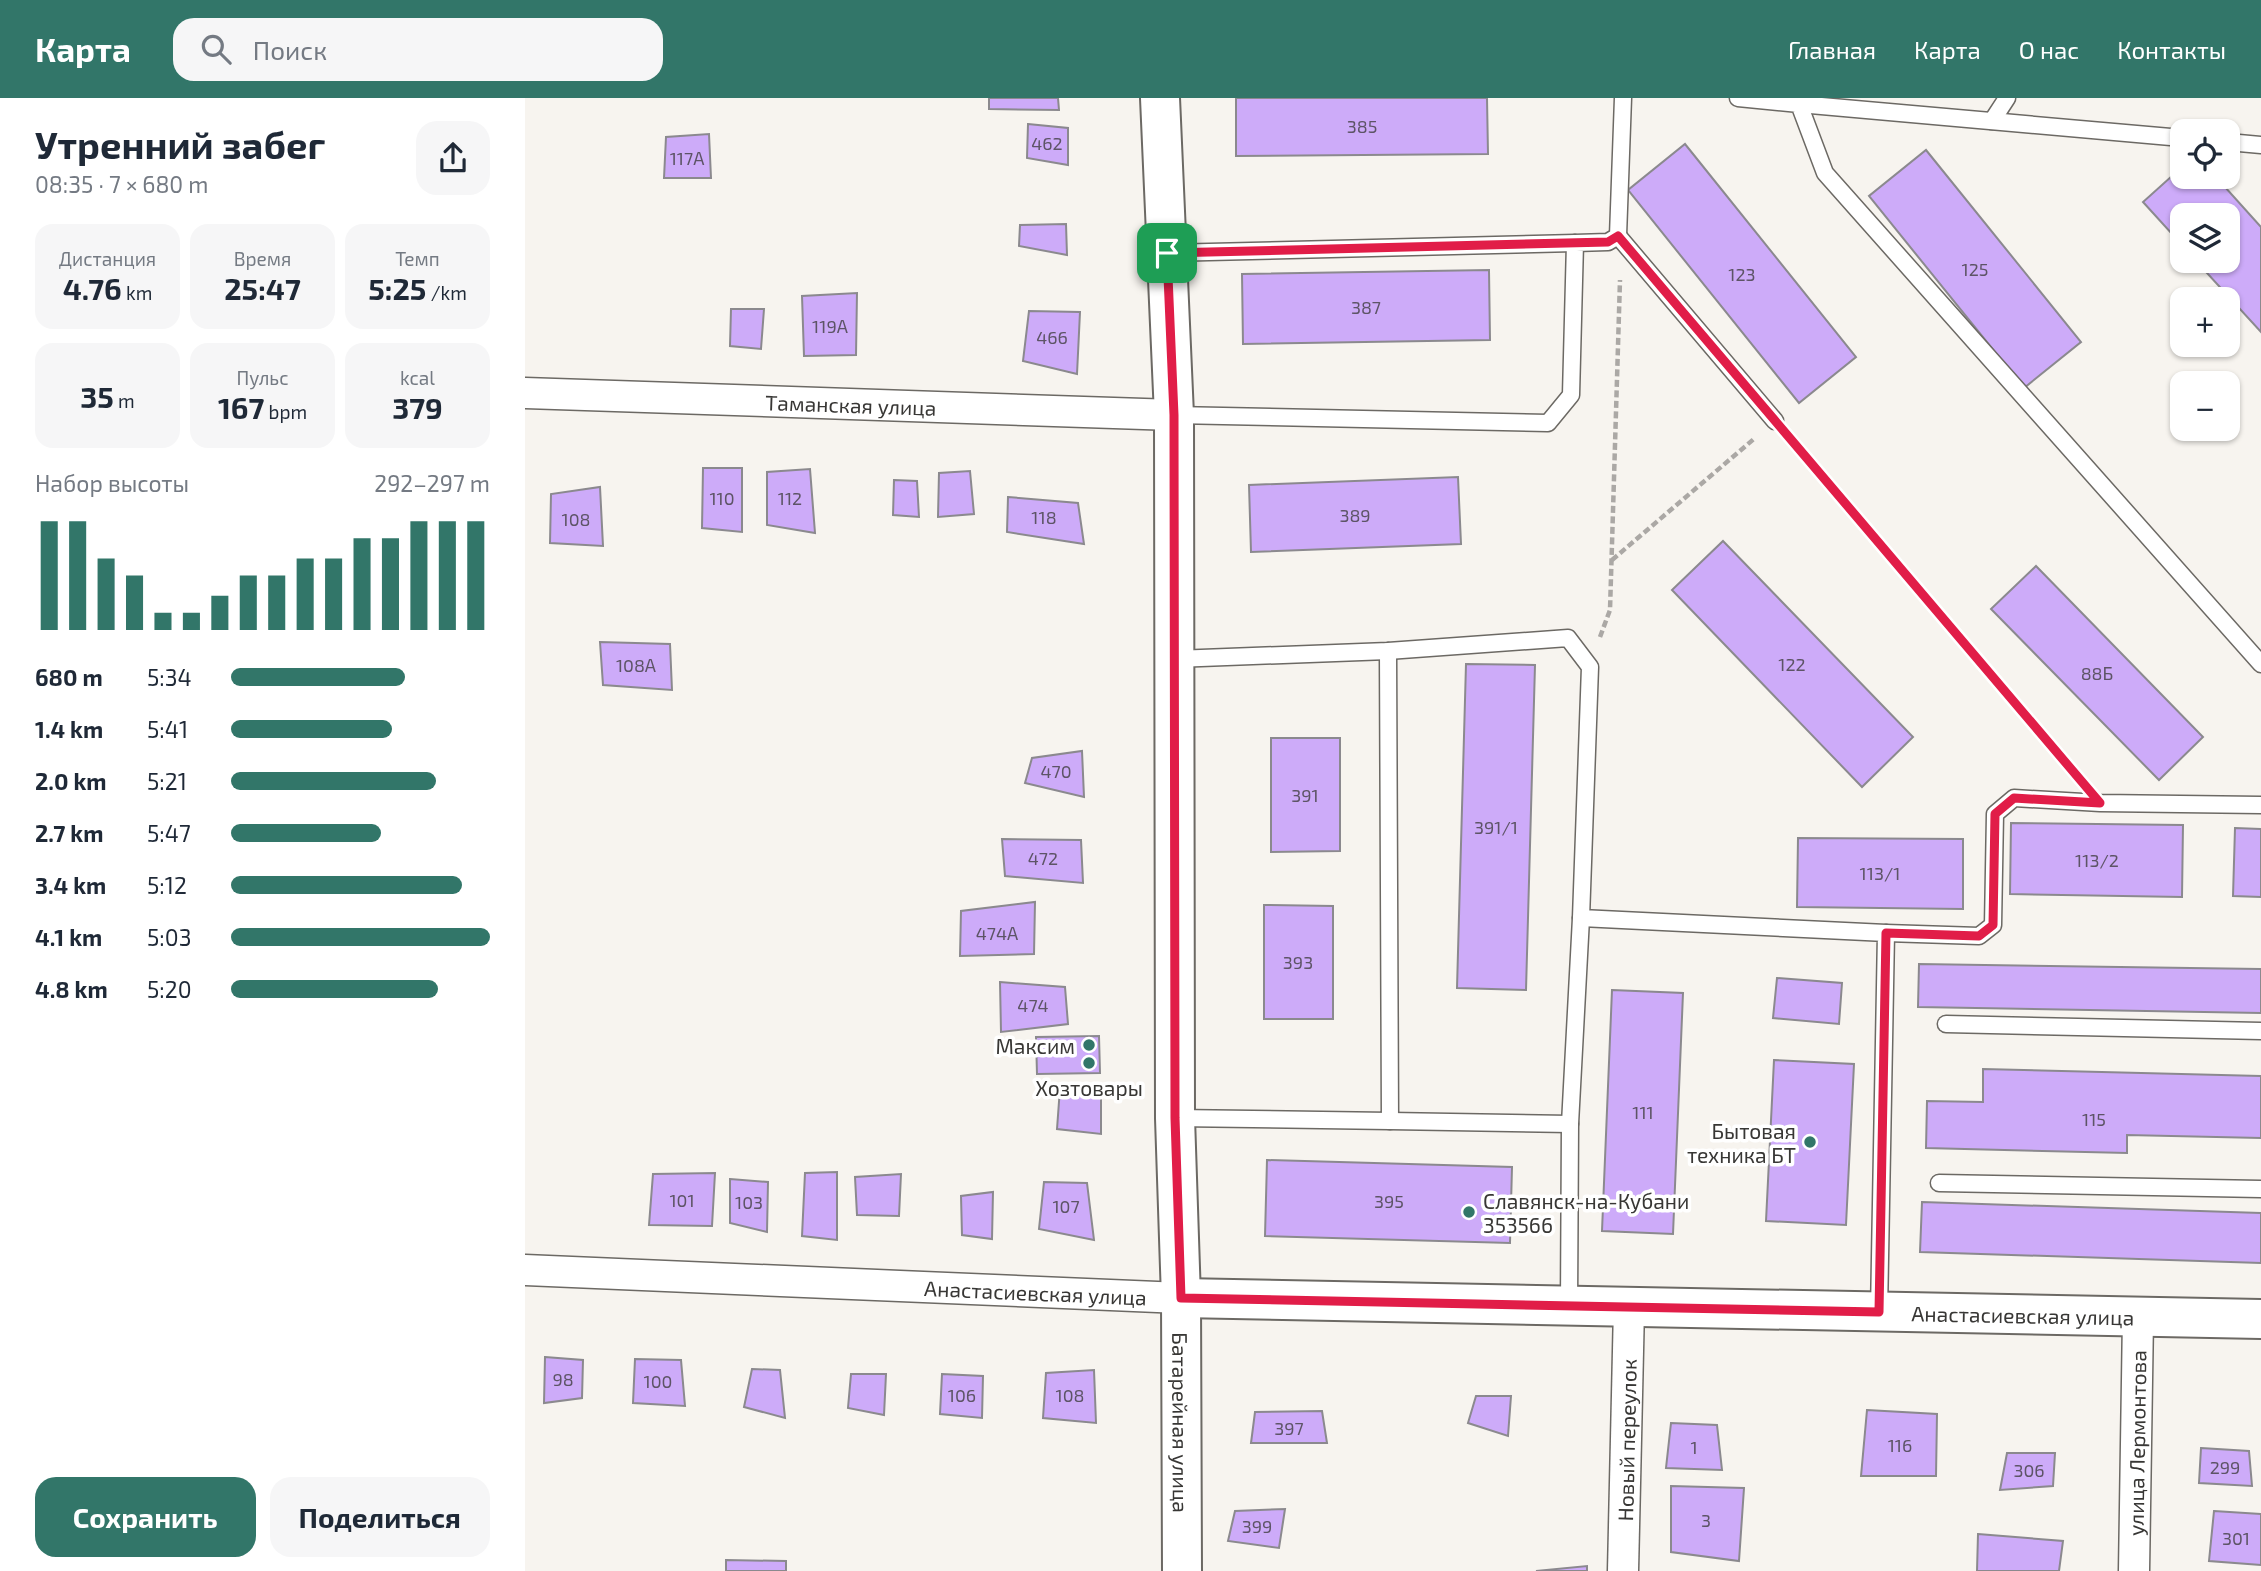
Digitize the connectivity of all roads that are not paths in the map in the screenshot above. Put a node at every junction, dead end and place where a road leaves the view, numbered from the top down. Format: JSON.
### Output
{"nodes":[{"id":1,"x":1160,"y":98,"type":"edge"},
{"id":2,"x":1623,"y":98,"type":"edge"},
{"id":3,"x":1738,"y":98,"type":"edge"},
{"id":4,"x":2007,"y":98,"type":"edge"},
{"id":5,"x":1799,"y":104,"type":"junction"},
{"id":6,"x":1992,"y":121,"type":"junction"},
{"id":7,"x":2170,"y":137,"type":"edge"},
{"id":8,"x":2240,"y":143,"type":"edge"},
{"id":9,"x":2261,"y":145,"type":"edge"},
{"id":10,"x":1613,"y":239,"type":"junction"},
{"id":11,"x":1575,"y":243,"type":"junction"},
{"id":12,"x":1167,"y":253,"type":"junction"},
{"id":13,"x":525,"y":393,"type":"edge"},
{"id":14,"x":1174,"y":415,"type":"junction"},
{"id":15,"x":1775,"y":421,"type":"road end"},
{"id":16,"x":1388,"y":650,"type":"junction"},
{"id":17,"x":1175,"y":659,"type":"junction"},
{"id":18,"x":2261,"y":664,"type":"edge"},
{"id":19,"x":2261,"y":805,"type":"edge"},
{"id":20,"x":1581,"y":918,"type":"junction"},
{"id":21,"x":1886,"y":933,"type":"junction"},
{"id":22,"x":1946,"y":1024,"type":"dead end"},
{"id":23,"x":2261,"y":1031,"type":"edge"},
{"id":24,"x":1175,"y":1118,"type":"junction"},
{"id":25,"x":1390,"y":1121,"type":"junction"},
{"id":26,"x":1570,"y":1124,"type":"junction"},
{"id":27,"x":1939,"y":1183,"type":"dead end"},
{"id":28,"x":2261,"y":1189,"type":"edge"},
{"id":29,"x":525,"y":1270,"type":"edge"},
{"id":30,"x":1181,"y":1298,"type":"junction"},
{"id":31,"x":1569,"y":1306,"type":"junction"},
{"id":32,"x":1629,"y":1307,"type":"junction"},
{"id":33,"x":1879,"y":1312,"type":"junction"},
{"id":34,"x":2138,"y":1317,"type":"junction"},
{"id":35,"x":2261,"y":1319,"type":"edge"},
{"id":36,"x":1182,"y":1571,"type":"edge"},
{"id":37,"x":1623,"y":1571,"type":"edge"},
{"id":38,"x":2134,"y":1571,"type":"edge"}],
"edges":[{"from":1,"to":12,"type":"street","name":"Батарейная улица"},
{"from":2,"to":10,"type":"lane"},
{"from":3,"to":5,"type":"lane"},
{"from":4,"to":6,"type":"lane"},
{"from":5,"to":6,"type":"lane"},
{"from":5,"to":18,"type":"lane"},
{"from":6,"to":7,"type":"lane"},
{"from":8,"to":9,"type":"lane"},
{"from":10,"to":11,"type":"lane"},
{"from":10,"to":15,"type":"lane"},
{"from":11,"to":12,"type":"lane"},
{"from":11,"to":14,"type":"lane"},
{"from":12,"to":14,"type":"street","name":"Батарейная улица"},
{"from":13,"to":14,"type":"street","name":"Таманская улица"},
{"from":14,"to":17,"type":"street","name":"Батарейная улица"},
{"from":16,"to":17,"type":"lane"},
{"from":16,"to":20,"type":"lane"},
{"from":16,"to":25,"type":"lane"},
{"from":17,"to":24,"type":"street","name":"Батарейная улица"},
{"from":19,"to":21,"type":"lane"},
{"from":20,"to":21,"type":"lane"},
{"from":20,"to":26,"type":"lane"},
{"from":21,"to":33,"type":"lane"},
{"from":22,"to":23,"type":"lane"},
{"from":24,"to":25,"type":"lane"},
{"from":24,"to":30,"type":"street","name":"Батарейная улица"},
{"from":25,"to":26,"type":"lane"},
{"from":26,"to":31,"type":"lane"},
{"from":27,"to":28,"type":"lane"},
{"from":29,"to":30,"type":"street","name":"Анастасиевская улица"},
{"from":30,"to":31,"type":"street","name":"Анастасиевская улица"},
{"from":30,"to":36,"type":"street","name":"Батарейная улица"},
{"from":31,"to":32,"type":"street","name":"Анастасиевская улица"},
{"from":32,"to":33,"type":"street","name":"Анастасиевская улица"},
{"from":32,"to":37,"type":"street","name":"Новый переулок"},
{"from":33,"to":34,"type":"street","name":"Анастасиевская улица"},
{"from":34,"to":35,"type":"street","name":"Анастасиевская улица"},
{"from":34,"to":38,"type":"street","name":"улица Лермонтова"}]}
